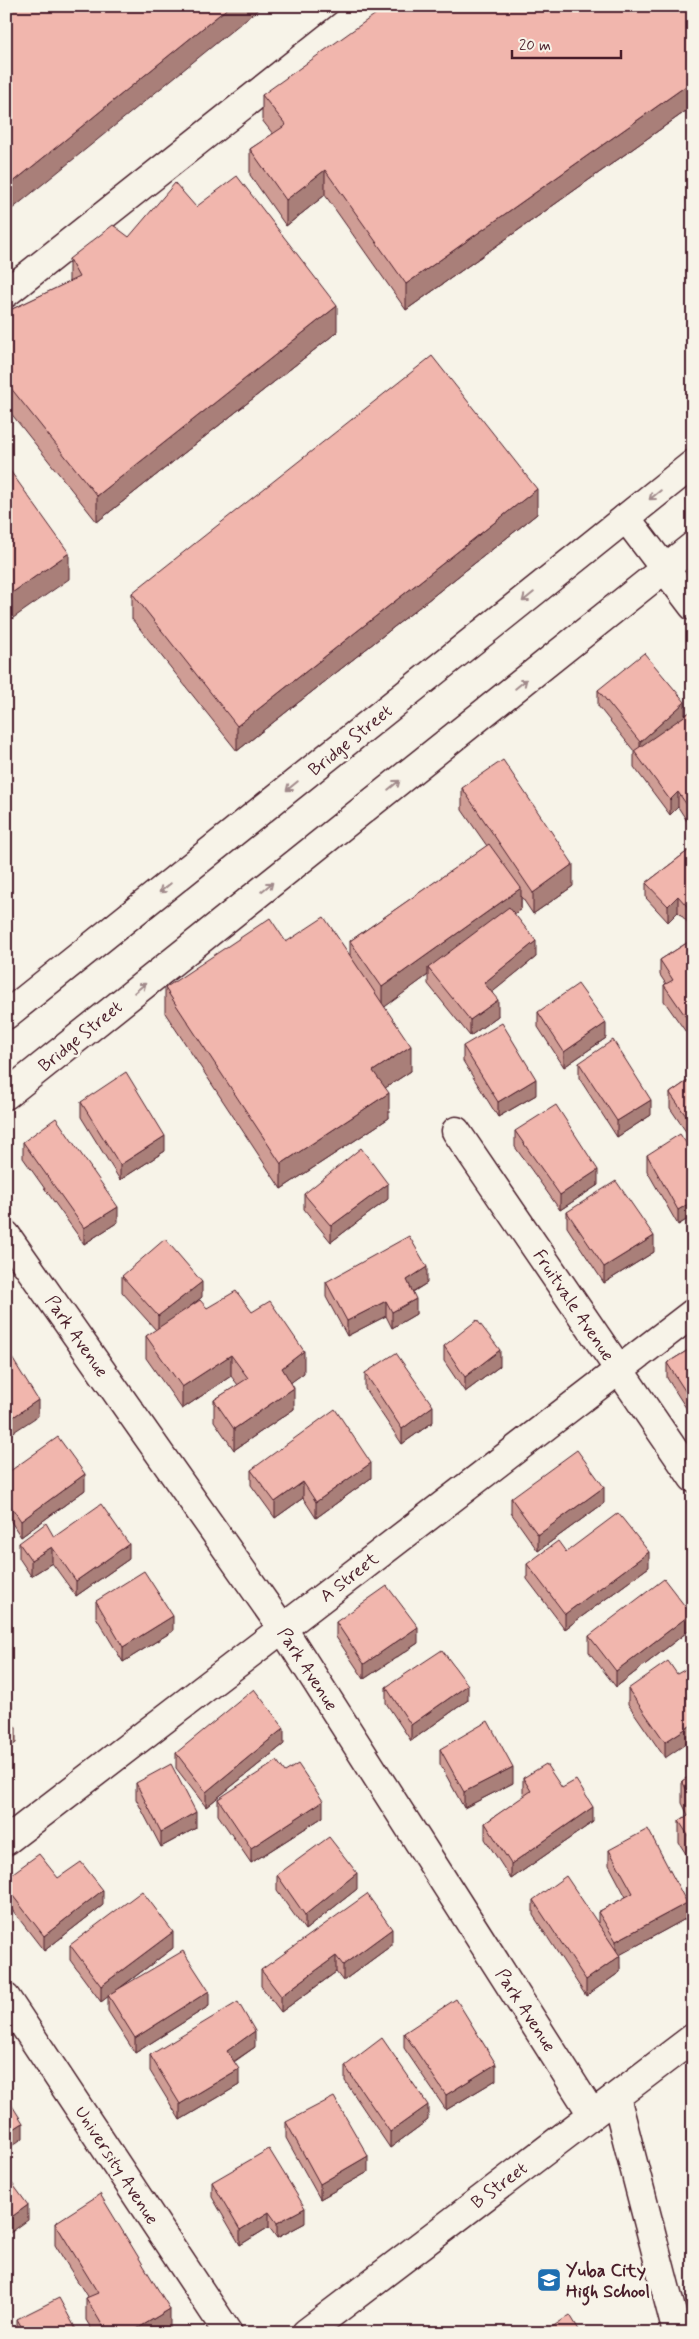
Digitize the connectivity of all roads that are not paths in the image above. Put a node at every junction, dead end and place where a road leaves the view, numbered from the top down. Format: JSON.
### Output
{"nodes":[{"id":1,"x":368,"y":6,"type":"edge"},
{"id":2,"x":6,"y":293,"type":"edge"},
{"id":3,"x":693,"y":464,"type":"edge"},
{"id":4,"x":626,"y":518,"type":"junction"},
{"id":5,"x":693,"y":546,"type":"edge"},
{"id":6,"x":665,"y":568,"type":"junction"},
{"id":7,"x":693,"y":606,"type":"edge"},
{"id":8,"x":6,"y":1015,"type":"edge"},
{"id":9,"x":6,"y":1095,"type":"edge"},
{"id":10,"x":456,"y":1131,"type":"dead end"},
{"id":11,"x":6,"y":1235,"type":"edge"},
{"id":12,"x":693,"y":1313,"type":"edge"},
{"id":13,"x":619,"y":1370,"type":"junction"},
{"id":14,"x":693,"y":1478,"type":"edge"},
{"id":15,"x":283,"y":1629,"type":"junction"},
{"id":16,"x":6,"y":1841,"type":"edge"},
{"id":17,"x":6,"y":1998,"type":"edge"},
{"id":18,"x":693,"y":2038,"type":"edge"},
{"id":19,"x":616,"y":2097,"type":"junction"},
{"id":20,"x":592,"y":2114,"type":"junction"},
{"id":21,"x":228,"y":2333,"type":"edge"},
{"id":22,"x":306,"y":2333,"type":"edge"},
{"id":23,"x":677,"y":2333,"type":"edge"}],
"edges":[{"from":1,"to":2,"type":"street"},
{"from":3,"to":4,"type":"street","name":"Bridge Street","one_way":true},
{"from":4,"to":6,"type":"street"},
{"from":4,"to":8,"type":"street","name":"Bridge Street","one_way":true},
{"from":5,"to":6,"type":"street","name":"Bridge Street"},
{"from":6,"to":7,"type":"street"},
{"from":9,"to":6,"type":"street","name":"Bridge Street","one_way":true},
{"from":10,"to":13,"type":"street","name":"Fruitvale Avenue"},
{"from":11,"to":15,"type":"street","name":"Park Avenue"},
{"from":12,"to":13,"type":"street","name":"A Street"},
{"from":13,"to":14,"type":"street","name":"Fruitvale Avenue"},
{"from":13,"to":15,"type":"street","name":"A Street"},
{"from":15,"to":16,"type":"street","name":"A Street"},
{"from":15,"to":20,"type":"street","name":"Park Avenue"},
{"from":17,"to":21,"type":"street","name":"University Avenue"},
{"from":18,"to":19,"type":"street","name":"B Street"},
{"from":19,"to":20,"type":"street","name":"B Street"},
{"from":19,"to":23,"type":"street"},
{"from":20,"to":22,"type":"street","name":"B Street"}]}
